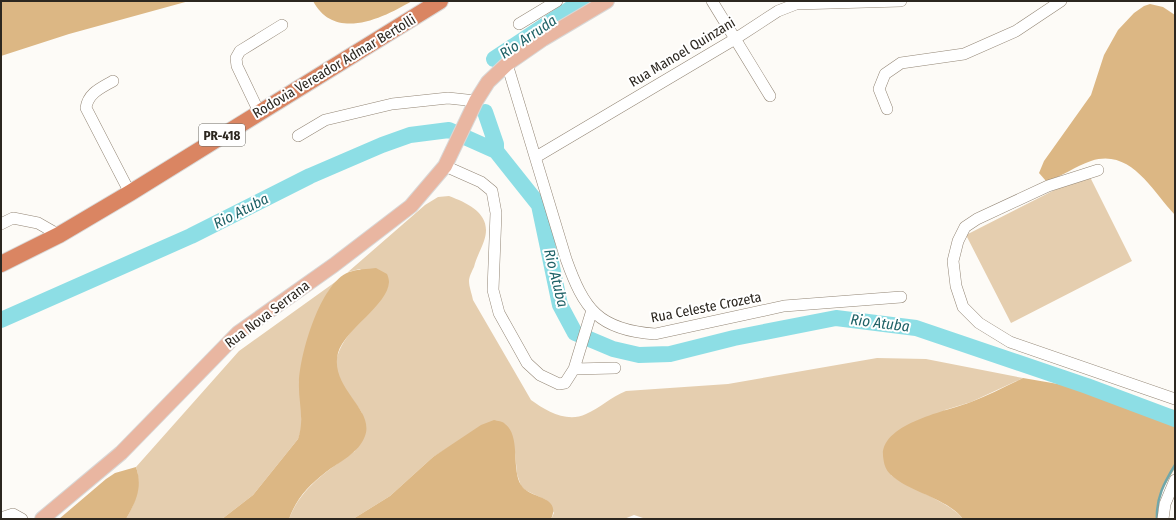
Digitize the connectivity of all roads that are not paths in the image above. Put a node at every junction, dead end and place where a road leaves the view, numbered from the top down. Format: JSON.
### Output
{"nodes":[{"id":1,"x":440,"y":1,"type":"edge"},
{"id":2,"x":557,"y":1,"type":"edge"},
{"id":3,"x":607,"y":1,"type":"edge"},
{"id":4,"x":712,"y":1,"type":"edge"},
{"id":5,"x":901,"y":1,"type":"edge"},
{"id":6,"x":1061,"y":1,"type":"edge"},
{"id":7,"x":519,"y":24,"type":"dead end"},
{"id":8,"x":282,"y":25,"type":"dead end"},
{"id":9,"x":735,"y":39,"type":"junction"},
{"id":10,"x":507,"y":64,"type":"junction"},
{"id":11,"x":113,"y":81,"type":"dead end"},
{"id":12,"x":770,"y":96,"type":"dead end"},
{"id":13,"x":476,"y":100,"type":"junction"},
{"id":14,"x":887,"y":109,"type":"dead end"},
{"id":15,"x":259,"y":112,"type":"junction"},
{"id":16,"x":298,"y":136,"type":"dead end"},
{"id":17,"x":536,"y":157,"type":"junction"},
{"id":18,"x":447,"y":162,"type":"junction"},
{"id":19,"x":1098,"y":170,"type":"dead end"},
{"id":20,"x":130,"y":193,"type":"junction"},
{"id":21,"x":1,"y":224,"type":"edge"},
{"id":22,"x":59,"y":235,"type":"junction"},
{"id":23,"x":1,"y":264,"type":"edge"},
{"id":24,"x":901,"y":297,"type":"dead end"},
{"id":25,"x":592,"y":310,"type":"junction"},
{"id":26,"x":615,"y":368,"type":"dead end"},
{"id":27,"x":574,"y":369,"type":"junction"},
{"id":28,"x":1175,"y":399,"type":"edge"},
{"id":29,"x":1175,"y":480,"type":"edge"},
{"id":30,"x":1,"y":518,"type":"edge"},
{"id":31,"x":22,"y":519,"type":"edge"},
{"id":32,"x":42,"y":519,"type":"edge"},
{"id":33,"x":1163,"y":519,"type":"edge"}],
"edges":[{"from":1,"to":15,"type":"highway","name":"Rodovia Vereador Admar Bertolli","number":"PR-418"},
{"from":2,"to":7,"type":"street"},
{"from":3,"to":10,"type":"main road","name":"Rua Nova Serrana"},
{"from":4,"to":9,"type":"street"},
{"from":5,"to":9,"type":"street","name":"Rua Manoel Quinzani"},
{"from":6,"to":14,"type":"street"},
{"from":8,"to":15,"type":"street"},
{"from":9,"to":12,"type":"street"},
{"from":9,"to":17,"type":"street","name":"Rua Manoel Quinzani"},
{"from":10,"to":13,"type":"main road","name":"Rua Nova Serrana"},
{"from":10,"to":17,"type":"street","name":"Rua Celeste Crozeta"},
{"from":11,"to":20,"type":"street"},
{"from":13,"to":16,"type":"street"},
{"from":13,"to":18,"type":"main road","name":"Rua Nova Serrana"},
{"from":15,"to":20,"type":"highway","name":"Rodovia Vereador Admar Bertolli","number":"PR-418"},
{"from":17,"to":25,"type":"street","name":"Rua Celeste Crozeta"},
{"from":18,"to":27,"type":"street"},
{"from":18,"to":32,"type":"main road","name":"Rua Nova Serrana"},
{"from":19,"to":28,"type":"street"},
{"from":20,"to":22,"type":"highway","name":"Rodovia Vereador Admar Bertolli","number":"PR-418"},
{"from":21,"to":22,"type":"street"},
{"from":22,"to":23,"type":"highway","name":"Rodovia Vereador Admar Bertolli","number":"PR-418"},
{"from":24,"to":25,"type":"street","name":"Rua Celeste Crozeta"},
{"from":25,"to":27,"type":"street"},
{"from":26,"to":27,"type":"street"},
{"from":29,"to":33,"type":"street"},
{"from":30,"to":31,"type":"street"}]}
